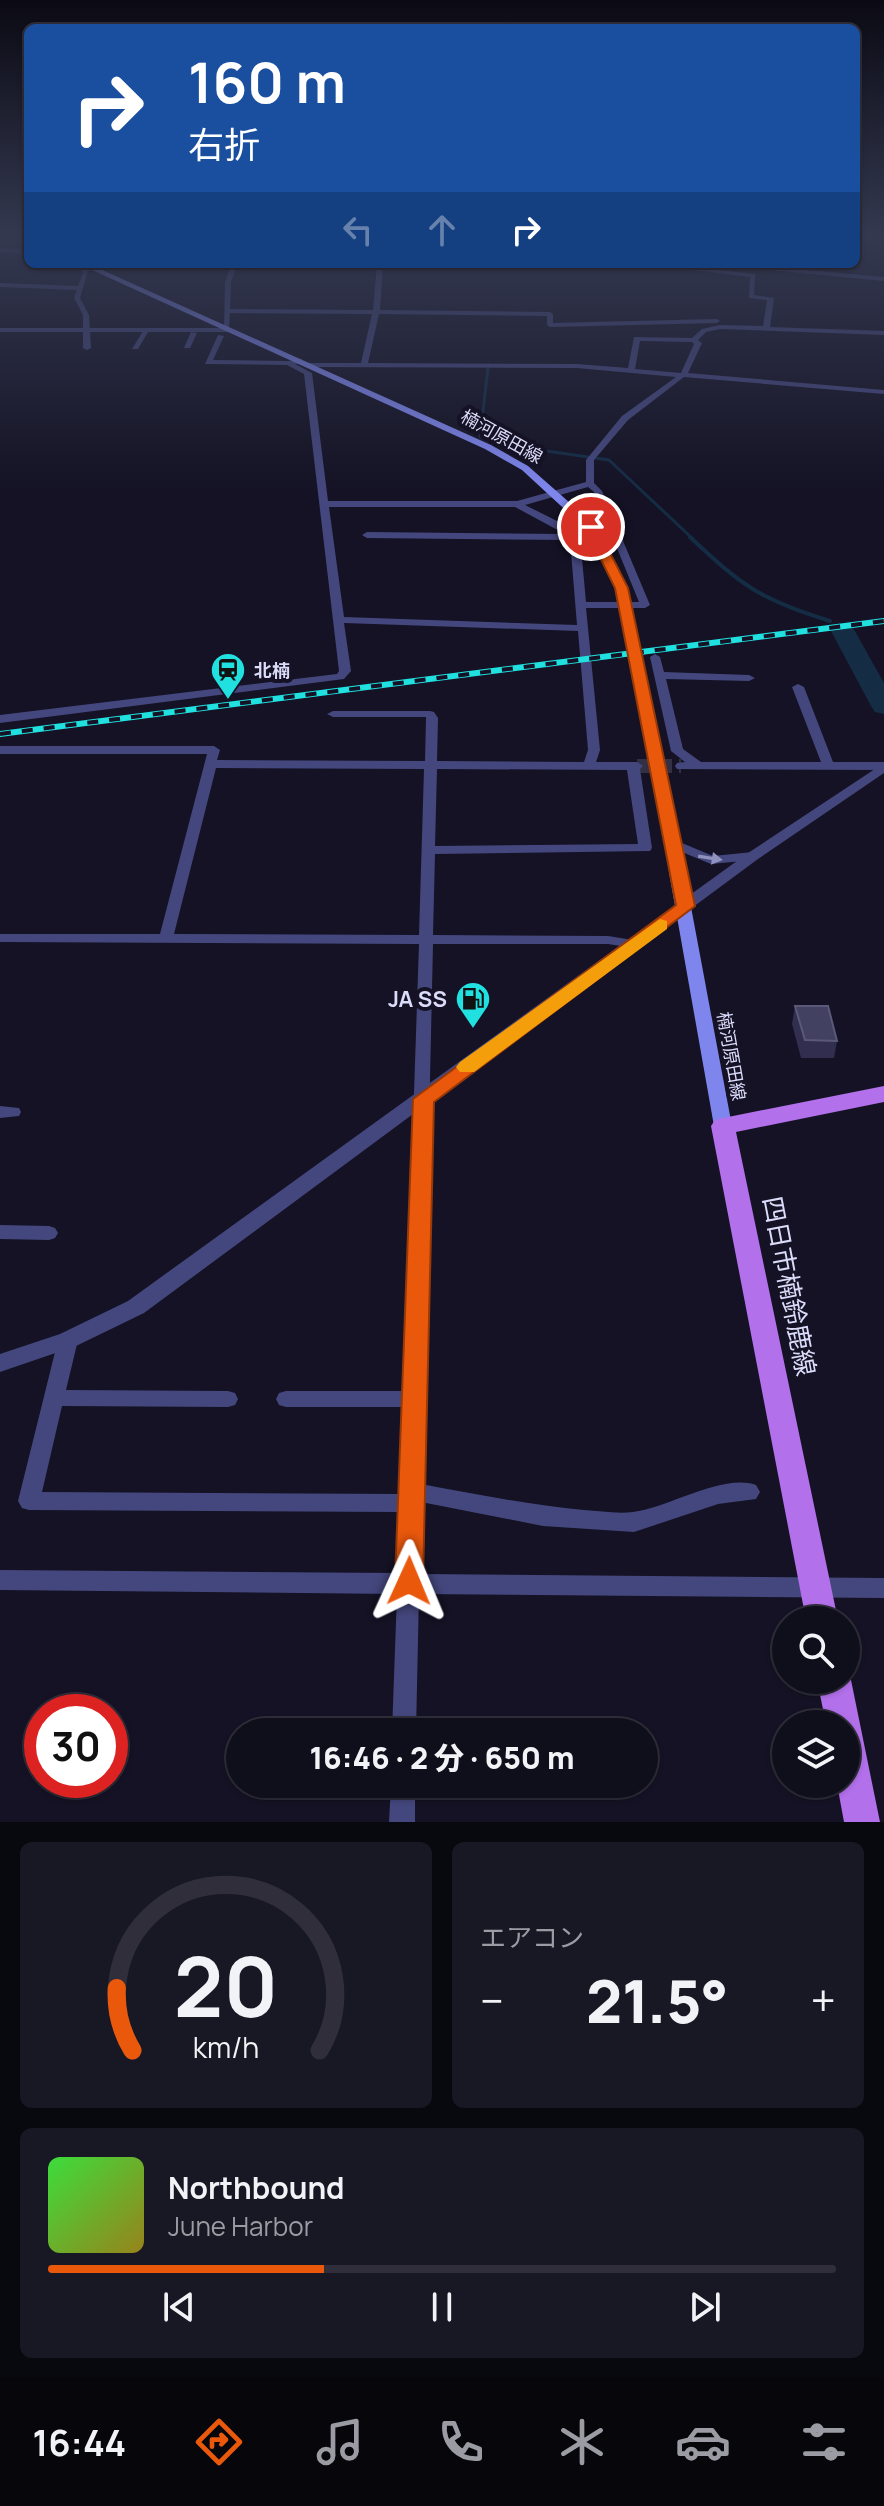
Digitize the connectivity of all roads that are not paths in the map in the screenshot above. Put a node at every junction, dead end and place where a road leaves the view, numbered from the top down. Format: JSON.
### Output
{"nodes":[{"id":1,"x":86,"y":322,"type":"edge"},
{"id":2,"x":206,"y":322,"type":"edge"},
{"id":3,"x":226,"y":322,"type":"edge"},
{"id":4,"x":374,"y":322,"type":"edge"},
{"id":5,"x":550,"y":322,"type":"edge"},
{"id":6,"x":637,"y":324,"type":"junction"},
{"id":7,"x":718,"y":324,"type":"junction"},
{"id":8,"x":768,"y":324,"type":"joint"},
{"id":9,"x":0,"y":330,"type":"edge"},
{"id":10,"x":86,"y":331,"type":"junction"},
{"id":11,"x":225,"y":331,"type":"junction"},
{"id":12,"x":145,"y":332,"type":"junction"},
{"id":13,"x":193,"y":333,"type":"junction"},
{"id":14,"x":884,"y":333,"type":"edge"},
{"id":15,"x":637,"y":339,"type":"junction"},
{"id":16,"x":694,"y":340,"type":"junction"},
{"id":17,"x":187,"y":346,"type":"dead end"},
{"id":18,"x":135,"y":347,"type":"dead end"},
{"id":19,"x":87,"y":348,"type":"dead end"},
{"id":20,"x":288,"y":363,"type":"junction"},
{"id":21,"x":303,"y":363,"type":"junction"},
{"id":22,"x":364,"y":365,"type":"junction"},
{"id":23,"x":631,"y":370,"type":"junction"},
{"id":24,"x":684,"y":374,"type":"junction"},
{"id":25,"x":884,"y":392,"type":"edge"},
{"id":26,"x":590,"y":484,"type":"junction"},
{"id":27,"x":553,"y":492,"type":"junction"},
{"id":28,"x":324,"y":504,"type":"junction"},
{"id":29,"x":517,"y":504,"type":"junction"},
{"id":30,"x":367,"y":535,"type":"dead end"},
{"id":31,"x":575,"y":537,"type":"junction"},
{"id":32,"x":583,"y":605,"type":"junction"},
{"id":33,"x":338,"y":620,"type":"junction"},
{"id":34,"x":584,"y":628,"type":"junction"},
{"id":35,"x":655,"y":657,"type":"dead end"},
{"id":36,"x":659,"y":675,"type":"junction"},
{"id":37,"x":749,"y":678,"type":"dead end"},
{"id":38,"x":798,"y":687,"type":"dead end"},
{"id":39,"x":333,"y":714,"type":"dead end"},
{"id":40,"x":0,"y":719,"type":"edge"},
{"id":41,"x":0,"y":750,"type":"edge"},
{"id":42,"x":209,"y":764,"type":"junction"},
{"id":43,"x":431,"y":765,"type":"junction"},
{"id":44,"x":589,"y":766,"type":"junction"},
{"id":45,"x":681,"y":766,"type":"tunnel mouth"},
{"id":46,"x":706,"y":766,"type":"junction"},
{"id":47,"x":828,"y":766,"type":"junction"},
{"id":48,"x":884,"y":767,"type":"edge"},
{"id":49,"x":670,"y":842,"type":"junction"},
{"id":50,"x":427,"y":850,"type":"junction"},
{"id":51,"x":753,"y":856,"type":"junction"},
{"id":52,"x":686,"y":906,"type":"junction"},
{"id":53,"x":166,"y":937,"type":"junction"},
{"id":54,"x":0,"y":938,"type":"edge"},
{"id":55,"x":425,"y":938,"type":"junction"},
{"id":56,"x":634,"y":944,"type":"junction"},
{"id":57,"x":884,"y":1094,"type":"edge"},
{"id":58,"x":423,"y":1099,"type":"junction"},
{"id":59,"x":723,"y":1126,"type":"junction"},
{"id":60,"x":0,"y":1232,"type":"edge"},
{"id":61,"x":49,"y":1233,"type":"dead end"},
{"id":62,"x":68,"y":1340,"type":"junction"},
{"id":63,"x":0,"y":1363,"type":"edge"},
{"id":64,"x":53,"y":1398,"type":"junction"},
{"id":65,"x":228,"y":1399,"type":"dead end"},
{"id":66,"x":286,"y":1399,"type":"dead end"},
{"id":67,"x":413,"y":1399,"type":"junction"},
{"id":68,"x":749,"y":1492,"type":"dead end"},
{"id":69,"x":411,"y":1497,"type":"junction"},
{"id":70,"x":0,"y":1580,"type":"edge"},
{"id":71,"x":409,"y":1581,"type":"junction"},
{"id":72,"x":816,"y":1587,"type":"junction"},
{"id":73,"x":884,"y":1588,"type":"edge"},
{"id":74,"x":819,"y":1606,"type":"edge"},
{"id":75,"x":404,"y":1718,"type":"edge"},
{"id":76,"x":403,"y":1798,"type":"edge"},
{"id":77,"x":857,"y":1798,"type":"edge"},
{"id":78,"x":402,"y":1822,"type":"edge"},
{"id":79,"x":862,"y":1822,"type":"edge"}],
"edges":[{"from":1,"to":10,"type":"street"},
{"from":2,"to":11,"type":"main road","name":"楠河原田線"},
{"from":3,"to":11,"type":"street"},
{"from":4,"to":22,"type":"street"},
{"from":5,"to":6,"type":"street"},
{"from":6,"to":7,"type":"street"},
{"from":6,"to":15,"type":"street"},
{"from":7,"to":8,"type":"street"},
{"from":7,"to":16,"type":"street"},
{"from":8,"to":14,"type":"street"},
{"from":9,"to":10,"type":"street"},
{"from":10,"to":12,"type":"street"},
{"from":10,"to":19,"type":"street"},
{"from":11,"to":13,"type":"street"},
{"from":11,"to":20,"type":"street"},
{"from":11,"to":21,"type":"main road","name":"楠河原田線"},
{"from":12,"to":13,"type":"street"},
{"from":12,"to":18,"type":"street"},
{"from":13,"to":17,"type":"street"},
{"from":15,"to":16,"type":"street"},
{"from":15,"to":23,"type":"street"},
{"from":16,"to":24,"type":"street"},
{"from":20,"to":21,"type":"street"},
{"from":20,"to":28,"type":"street"},
{"from":21,"to":22,"type":"street"},
{"from":21,"to":27,"type":"main road","name":"楠河原田線"},
{"from":22,"to":23,"type":"street"},
{"from":23,"to":24,"type":"street"},
{"from":24,"to":25,"type":"street"},
{"from":24,"to":26,"type":"street"},
{"from":26,"to":27,"type":"street"},
{"from":26,"to":32,"type":"street"},
{"from":27,"to":29,"type":"street"},
{"from":27,"to":49,"type":"main road","name":"楠河原田線","bridge":true},
{"from":28,"to":29,"type":"street"},
{"from":28,"to":33,"type":"street"},
{"from":29,"to":31,"type":"street"},
{"from":30,"to":31,"type":"street"},
{"from":31,"to":32,"type":"street"},
{"from":32,"to":34,"type":"street"},
{"from":33,"to":34,"type":"street"},
{"from":33,"to":40,"type":"street"},
{"from":34,"to":44,"type":"street"},
{"from":35,"to":36,"type":"street"},
{"from":36,"to":37,"type":"street"},
{"from":36,"to":46,"type":"street"},
{"from":38,"to":47,"type":"street"},
{"from":39,"to":43,"type":"street"},
{"from":41,"to":42,"type":"street"},
{"from":42,"to":43,"type":"street"},
{"from":42,"to":53,"type":"street"},
{"from":43,"to":44,"type":"street"},
{"from":43,"to":50,"type":"street"},
{"from":44,"to":50,"type":"street"},
{"from":45,"to":46,"type":"street"},
{"from":46,"to":47,"type":"street"},
{"from":47,"to":48,"type":"street"},
{"from":48,"to":51,"type":"street"},
{"from":49,"to":51,"type":"street","one_way":true},
{"from":49,"to":52,"type":"main road","name":"楠河原田線"},
{"from":50,"to":55,"type":"street"},
{"from":51,"to":52,"type":"street"},
{"from":52,"to":56,"type":"street"},
{"from":52,"to":59,"type":"main road","name":"楠河原田線"},
{"from":53,"to":54,"type":"street"},
{"from":53,"to":55,"type":"street"},
{"from":55,"to":56,"type":"street"},
{"from":55,"to":58,"type":"street"},
{"from":56,"to":58,"type":"street"},
{"from":57,"to":59,"type":"main road"},
{"from":58,"to":62,"type":"street"},
{"from":58,"to":67,"type":"street"},
{"from":59,"to":72,"type":"main road","name":"四日市楠鈴鹿線"},
{"from":60,"to":61,"type":"street"},
{"from":62,"to":63,"type":"street"},
{"from":62,"to":64,"type":"street"},
{"from":64,"to":65,"type":"street"},
{"from":64,"to":69,"type":"street"},
{"from":66,"to":67,"type":"street"},
{"from":67,"to":69,"type":"street"},
{"from":68,"to":69,"type":"street"},
{"from":69,"to":71,"type":"street"},
{"from":70,"to":71,"type":"street"},
{"from":71,"to":72,"type":"street"},
{"from":71,"to":75,"type":"street"},
{"from":72,"to":73,"type":"street"},
{"from":72,"to":74,"type":"main road","name":"四日市楠鈴鹿線"},
{"from":76,"to":78,"type":"street"},
{"from":77,"to":79,"type":"main road"}]}
